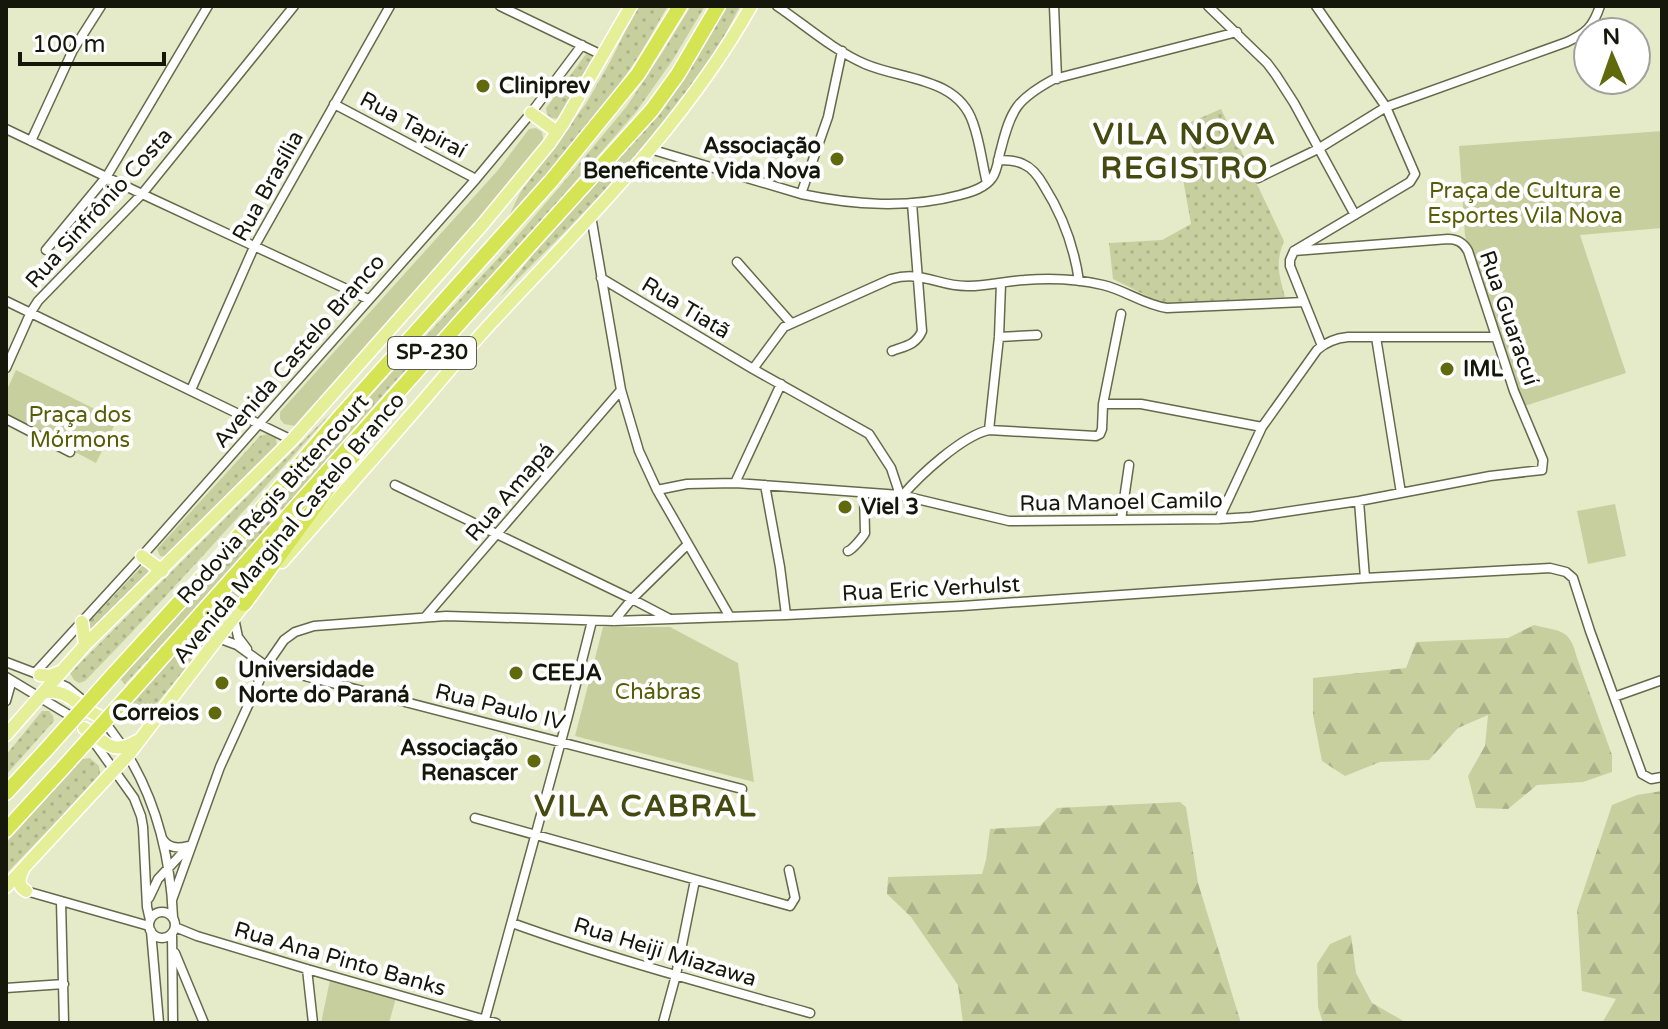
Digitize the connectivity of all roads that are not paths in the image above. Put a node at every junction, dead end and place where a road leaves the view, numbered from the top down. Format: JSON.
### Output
{"nodes":[{"id":1,"x":101,"y":6,"type":"edge"},
{"id":2,"x":208,"y":6,"type":"edge"},
{"id":3,"x":294,"y":6,"type":"edge"},
{"id":4,"x":390,"y":6,"type":"edge"},
{"id":5,"x":500,"y":6,"type":"edge"},
{"id":6,"x":631,"y":6,"type":"edge"},
{"id":7,"x":680,"y":6,"type":"edge"},
{"id":8,"x":718,"y":6,"type":"edge"},
{"id":9,"x":751,"y":6,"type":"edge"},
{"id":10,"x":777,"y":6,"type":"edge"},
{"id":11,"x":1054,"y":6,"type":"edge"},
{"id":12,"x":1208,"y":6,"type":"edge"},
{"id":13,"x":1316,"y":6,"type":"edge"},
{"id":14,"x":1600,"y":6,"type":"edge"},
{"id":15,"x":1237,"y":32,"type":"junction"},
{"id":16,"x":582,"y":45,"type":"junction"},
{"id":17,"x":842,"y":51,"type":"junction"},
{"id":18,"x":604,"y":56,"type":"junction"},
{"id":19,"x":1057,"y":79,"type":"junction"},
{"id":20,"x":334,"y":104,"type":"junction"},
{"id":21,"x":1386,"y":107,"type":"junction"},
{"id":22,"x":531,"y":113,"type":"junction"},
{"id":23,"x":6,"y":129,"type":"edge"},
{"id":24,"x":557,"y":132,"type":"junction"},
{"id":25,"x":31,"y":141,"type":"junction"},
{"id":26,"x":650,"y":149,"type":"junction"},
{"id":27,"x":1318,"y":149,"type":"junction"},
{"id":28,"x":998,"y":160,"type":"junction"},
{"id":29,"x":107,"y":176,"type":"junction"},
{"id":30,"x":1258,"y":178,"type":"dead end"},
{"id":31,"x":476,"y":179,"type":"junction"},
{"id":32,"x":987,"y":183,"type":"junction"},
{"id":33,"x":142,"y":194,"type":"junction"},
{"id":34,"x":801,"y":194,"type":"junction"},
{"id":35,"x":912,"y":203,"type":"junction"},
{"id":36,"x":1355,"y":215,"type":"junction"},
{"id":37,"x":591,"y":216,"type":"junction"},
{"id":38,"x":254,"y":247,"type":"junction"},
{"id":39,"x":46,"y":250,"type":"dead end"},
{"id":40,"x":1294,"y":251,"type":"junction"},
{"id":41,"x":737,"y":262,"type":"dead end"},
{"id":42,"x":918,"y":275,"type":"junction"},
{"id":43,"x":601,"y":278,"type":"junction"},
{"id":44,"x":1079,"y":281,"type":"junction"},
{"id":45,"x":1001,"y":283,"type":"junction"},
{"id":46,"x":368,"y":299,"type":"junction"},
{"id":47,"x":6,"y":301,"type":"edge"},
{"id":48,"x":1304,"y":302,"type":"junction"},
{"id":49,"x":31,"y":312,"type":"junction"},
{"id":50,"x":1121,"y":314,"type":"dead end"},
{"id":51,"x":463,"y":319,"type":"junction"},
{"id":52,"x":791,"y":323,"type":"junction"},
{"id":53,"x":1037,"y":335,"type":"dead end"},
{"id":54,"x":999,"y":337,"type":"junction"},
{"id":55,"x":1376,"y":337,"type":"junction"},
{"id":56,"x":1496,"y":337,"type":"junction"},
{"id":57,"x":1322,"y":346,"type":"junction"},
{"id":58,"x":892,"y":351,"type":"dead end"},
{"id":59,"x":6,"y":368,"type":"edge"},
{"id":60,"x":753,"y":369,"type":"junction"},
{"id":61,"x":781,"y":384,"type":"junction"},
{"id":62,"x":191,"y":390,"type":"junction"},
{"id":63,"x":621,"y":390,"type":"junction"},
{"id":64,"x":1103,"y":404,"type":"junction"},
{"id":65,"x":6,"y":419,"type":"edge"},
{"id":66,"x":259,"y":424,"type":"junction"},
{"id":67,"x":1262,"y":427,"type":"junction"},
{"id":68,"x":989,"y":430,"type":"junction"},
{"id":69,"x":292,"y":440,"type":"junction"},
{"id":70,"x":70,"y":452,"type":"dead end"},
{"id":71,"x":1129,"y":465,"type":"dead end"},
{"id":72,"x":1538,"y":472,"type":"joint"},
{"id":73,"x":735,"y":483,"type":"junction"},
{"id":74,"x":395,"y":485,"type":"dead end"},
{"id":75,"x":765,"y":485,"type":"junction"},
{"id":76,"x":657,"y":490,"type":"junction"},
{"id":77,"x":864,"y":493,"type":"junction"},
{"id":78,"x":1401,"y":493,"type":"junction"},
{"id":79,"x":901,"y":496,"type":"junction"},
{"id":80,"x":1359,"y":501,"type":"junction"},
{"id":81,"x":1219,"y":519,"type":"junction"},
{"id":82,"x":1121,"y":520,"type":"junction"},
{"id":83,"x":497,"y":535,"type":"junction"},
{"id":84,"x":688,"y":544,"type":"junction"},
{"id":85,"x":848,"y":551,"type":"dead end"},
{"id":86,"x":142,"y":556,"type":"junction"},
{"id":87,"x":162,"y":571,"type":"junction"},
{"id":88,"x":1365,"y":578,"type":"junction"},
{"id":89,"x":632,"y":599,"type":"junction"},
{"id":90,"x":244,"y":604,"type":"junction"},
{"id":91,"x":786,"y":615,"type":"junction"},
{"id":92,"x":426,"y":616,"type":"junction"},
{"id":93,"x":730,"y":617,"type":"junction"},
{"id":94,"x":234,"y":618,"type":"junction"},
{"id":95,"x":670,"y":619,"type":"junction"},
{"id":96,"x":592,"y":621,"type":"junction"},
{"id":97,"x":614,"y":621,"type":"junction"},
{"id":98,"x":82,"y":622,"type":"junction"},
{"id":99,"x":218,"y":638,"type":"junction"},
{"id":100,"x":85,"y":645,"type":"junction"},
{"id":101,"x":252,"y":656,"type":"junction"},
{"id":102,"x":6,"y":662,"type":"edge"},
{"id":103,"x":266,"y":666,"type":"junction"},
{"id":104,"x":64,"y":669,"type":"junction"},
{"id":105,"x":37,"y":674,"type":"junction"},
{"id":106,"x":6,"y":678,"type":"edge"},
{"id":107,"x":54,"y":680,"type":"junction"},
{"id":108,"x":1662,"y":680,"type":"edge"},
{"id":109,"x":41,"y":695,"type":"junction"},
{"id":110,"x":1614,"y":697,"type":"junction"},
{"id":111,"x":6,"y":701,"type":"edge"},
{"id":112,"x":101,"y":717,"type":"junction"},
{"id":113,"x":84,"y":728,"type":"junction"},
{"id":114,"x":6,"y":735,"type":"edge"},
{"id":115,"x":561,"y":741,"type":"junction"},
{"id":116,"x":126,"y":751,"type":"junction"},
{"id":117,"x":115,"y":769,"type":"junction"},
{"id":118,"x":1662,"y":777,"type":"edge"},
{"id":119,"x":742,"y":789,"type":"dead end"},
{"id":120,"x":6,"y":793,"type":"edge"},
{"id":121,"x":475,"y":818,"type":"dead end"},
{"id":122,"x":6,"y":830,"type":"edge"},
{"id":123,"x":536,"y":834,"type":"junction"},
{"id":124,"x":161,"y":837,"type":"junction"},
{"id":125,"x":190,"y":845,"type":"junction"},
{"id":126,"x":169,"y":866,"type":"junction"},
{"id":127,"x":25,"y":867,"type":"junction"},
{"id":128,"x":789,"y":870,"type":"dead end"},
{"id":129,"x":695,"y":880,"type":"junction"},
{"id":130,"x":6,"y":889,"type":"edge"},
{"id":131,"x":26,"y":891,"type":"junction"},
{"id":132,"x":172,"y":900,"type":"junction"},
{"id":133,"x":61,"y":901,"type":"junction"},
{"id":134,"x":147,"y":907,"type":"junction"},
{"id":135,"x":512,"y":923,"type":"junction"},
{"id":136,"x":150,"y":926,"type":"junction"},
{"id":137,"x":174,"y":926,"type":"junction"},
{"id":138,"x":173,"y":947,"type":"junction"},
{"id":139,"x":307,"y":969,"type":"junction"},
{"id":140,"x":676,"y":975,"type":"junction"},
{"id":141,"x":64,"y":984,"type":"junction"},
{"id":142,"x":6,"y":988,"type":"edge"},
{"id":143,"x":810,"y":1013,"type":"dead end"},
{"id":144,"x":485,"y":1019,"type":"junction"},
{"id":145,"x":64,"y":1023,"type":"edge"},
{"id":146,"x":159,"y":1023,"type":"edge"},
{"id":147,"x":173,"y":1023,"type":"edge"},
{"id":148,"x":204,"y":1023,"type":"edge"},
{"id":149,"x":313,"y":1023,"type":"edge"},
{"id":150,"x":496,"y":1023,"type":"edge"},
{"id":151,"x":663,"y":1023,"type":"edge"}],
"edges":[{"from":1,"to":25,"type":"street"},
{"from":2,"to":29,"type":"street"},
{"from":3,"to":33,"type":"street","name":"Rua Sinfrônio Costa"},
{"from":4,"to":20,"type":"street","name":"Rua Brasília"},
{"from":5,"to":16,"type":"street"},
{"from":6,"to":18,"type":"main road"},
{"from":7,"to":120,"type":"highway","name":"Rodovia Régis Bittencourt","number":"SP-230","bridge":true},
{"from":8,"to":51,"type":"highway","name":"Rodovia Régis Bittencourt","number":"SP-230"},
{"from":9,"to":26,"type":"main road","name":"Avenida Marginal Castelo Branco"},
{"from":10,"to":17,"type":"street"},
{"from":11,"to":19,"type":"street"},
{"from":12,"to":15,"type":"street"},
{"from":13,"to":21,"type":"street"},
{"from":14,"to":21,"type":"street"},
{"from":15,"to":19,"type":"street"},
{"from":15,"to":27,"type":"street"},
{"from":16,"to":18,"type":"street"},
{"from":16,"to":22,"type":"street","name":"Avenida Castelo Branco"},
{"from":17,"to":32,"type":"street"},
{"from":17,"to":34,"type":"street"},
{"from":18,"to":24,"type":"main road"},
{"from":19,"to":28,"type":"street"},
{"from":20,"to":31,"type":"street","name":"Rua Tapiraí"},
{"from":20,"to":38,"type":"street","name":"Rua Brasília"},
{"from":21,"to":27,"type":"street"},
{"from":21,"to":36,"type":"street"},
{"from":22,"to":24,"type":"main road"},
{"from":22,"to":31,"type":"street","name":"Avenida Castelo Branco"},
{"from":23,"to":25,"type":"street"},
{"from":24,"to":69,"type":"main road"},
{"from":25,"to":29,"type":"street"},
{"from":26,"to":34,"type":"street"},
{"from":26,"to":37,"type":"main road","name":"Avenida Marginal Castelo Branco"},
{"from":27,"to":30,"type":"street"},
{"from":27,"to":36,"type":"street"},
{"from":28,"to":32,"type":"street"},
{"from":28,"to":44,"type":"street"},
{"from":29,"to":33,"type":"street"},
{"from":29,"to":39,"type":"street"},
{"from":31,"to":46,"type":"street","name":"Avenida Castelo Branco"},
{"from":32,"to":35,"type":"street"},
{"from":33,"to":38,"type":"street"},
{"from":33,"to":49,"type":"street","name":"Rua Sinfrônio Costa"},
{"from":34,"to":35,"type":"street"},
{"from":35,"to":42,"type":"street"},
{"from":36,"to":40,"type":"street"},
{"from":37,"to":43,"type":"street"},
{"from":37,"to":90,"type":"main road","name":"Avenida Marginal Castelo Branco"},
{"from":38,"to":46,"type":"street"},
{"from":38,"to":62,"type":"street","name":"Rua Brasília"},
{"from":40,"to":48,"type":"street"},
{"from":40,"to":56,"type":"street","name":"Rua Guaracuí"},
{"from":41,"to":52,"type":"street"},
{"from":42,"to":45,"type":"street"},
{"from":42,"to":52,"type":"street"},
{"from":42,"to":58,"type":"street"},
{"from":43,"to":60,"type":"street","name":"Rua Tiatã"},
{"from":43,"to":63,"type":"street"},
{"from":44,"to":45,"type":"street"},
{"from":44,"to":48,"type":"street"},
{"from":45,"to":54,"type":"street"},
{"from":46,"to":66,"type":"street","name":"Avenida Castelo Branco"},
{"from":47,"to":49,"type":"street"},
{"from":48,"to":57,"type":"street"},
{"from":49,"to":59,"type":"street","name":"Rua Sinfrônio Costa"},
{"from":49,"to":62,"type":"street"},
{"from":50,"to":64,"type":"street"},
{"from":51,"to":90,"type":"highway"},
{"from":51,"to":122,"type":"highway","name":"Rodovia Régis Bittencourt","number":"SP-230","bridge":true},
{"from":52,"to":60,"type":"street"},
{"from":53,"to":54,"type":"street"},
{"from":54,"to":68,"type":"street"},
{"from":55,"to":56,"type":"street"},
{"from":55,"to":57,"type":"street"},
{"from":55,"to":78,"type":"street"},
{"from":56,"to":72,"type":"street","name":"Rua Guaracuí"},
{"from":57,"to":67,"type":"street"},
{"from":60,"to":61,"type":"street","name":"Rua Tiatã"},
{"from":61,"to":73,"type":"street"},
{"from":61,"to":79,"type":"street"},
{"from":62,"to":66,"type":"street"},
{"from":63,"to":76,"type":"street"},
{"from":63,"to":83,"type":"street","name":"Rua Amapá"},
{"from":64,"to":67,"type":"street"},
{"from":64,"to":68,"type":"street"},
{"from":65,"to":70,"type":"street"},
{"from":66,"to":69,"type":"street"},
{"from":66,"to":86,"type":"street","name":"Avenida Castelo Branco"},
{"from":67,"to":81,"type":"street"},
{"from":68,"to":79,"type":"street"},
{"from":69,"to":87,"type":"main road"},
{"from":71,"to":82,"type":"street"},
{"from":72,"to":78,"type":"street","name":"Rua Manoel Camilo"},
{"from":73,"to":75,"type":"street","name":"Rua Manoel Camilo"},
{"from":73,"to":76,"type":"street","name":"Rua Manoel Camilo"},
{"from":74,"to":83,"type":"street"},
{"from":75,"to":77,"type":"street","name":"Rua Manoel Camilo"},
{"from":75,"to":91,"type":"street"},
{"from":76,"to":84,"type":"street"},
{"from":77,"to":79,"type":"street","name":"Rua Manoel Camilo"},
{"from":77,"to":85,"type":"street"},
{"from":78,"to":80,"type":"street","name":"Rua Manoel Camilo"},
{"from":79,"to":82,"type":"street","name":"Rua Manoel Camilo"},
{"from":80,"to":81,"type":"street","name":"Rua Manoel Camilo"},
{"from":80,"to":88,"type":"street"},
{"from":81,"to":82,"type":"street","name":"Rua Manoel Camilo"},
{"from":83,"to":89,"type":"street"},
{"from":83,"to":92,"type":"street","name":"Rua Amapá"},
{"from":84,"to":89,"type":"street"},
{"from":84,"to":93,"type":"street"},
{"from":86,"to":87,"type":"main road"},
{"from":86,"to":98,"type":"street","name":"Avenida Castelo Branco"},
{"from":87,"to":100,"type":"main road"},
{"from":88,"to":91,"type":"street","name":"Rua Eric Verhulst"},
{"from":88,"to":110,"type":"street","name":"Rua Eric Verhulst"},
{"from":89,"to":95,"type":"street"},
{"from":89,"to":97,"type":"street"},
{"from":90,"to":94,"type":"main road","name":"Avenida Marginal Castelo Branco"},
{"from":91,"to":93,"type":"street","name":"Rua Eric Verhulst"},
{"from":92,"to":96,"type":"street","name":"Rua Eric Verhulst"},
{"from":92,"to":103,"type":"street","name":"Rua Eric Verhulst"},
{"from":93,"to":95,"type":"street","name":"Rua Eric Verhulst"},
{"from":94,"to":99,"type":"main road","name":"Avenida Marginal Castelo Branco"},
{"from":94,"to":101,"type":"street","name":"Rua Paulo IV"},
{"from":95,"to":97,"type":"street","name":"Rua Eric Verhulst"},
{"from":96,"to":97,"type":"street","name":"Rua Eric Verhulst"},
{"from":96,"to":115,"type":"street"},
{"from":98,"to":100,"type":"main road"},
{"from":98,"to":105,"type":"street","name":"Avenida Castelo Branco"},
{"from":99,"to":101,"type":"street","name":"Rua Paulo IV"},
{"from":99,"to":116,"type":"main road","name":"Avenida Marginal Castelo Branco"},
{"from":100,"to":104,"type":"main road"},
{"from":101,"to":103,"type":"street","name":"Rua Paulo IV"},
{"from":102,"to":105,"type":"street"},
{"from":103,"to":115,"type":"street","name":"Rua Paulo IV"},
{"from":103,"to":125,"type":"street"},
{"from":104,"to":105,"type":"main road"},
{"from":104,"to":107,"type":"main road"},
{"from":105,"to":107,"type":"street"},
{"from":106,"to":109,"type":"street"},
{"from":106,"to":111,"type":"street"},
{"from":107,"to":109,"type":"main road"},
{"from":107,"to":112,"type":"street"},
{"from":108,"to":110,"type":"street"},
{"from":109,"to":112,"type":"main road"},
{"from":109,"to":113,"type":"street"},
{"from":109,"to":114,"type":"main road"},
{"from":110,"to":118,"type":"street"},
{"from":112,"to":116,"type":"street"},
{"from":113,"to":116,"type":"main road"},
{"from":113,"to":117,"type":"street"},
{"from":115,"to":119,"type":"street","name":"Rua Paulo IV"},
{"from":115,"to":123,"type":"street"},
{"from":116,"to":117,"type":"main road","name":"Avenida Marginal Castelo Branco"},
{"from":116,"to":124,"type":"street"},
{"from":117,"to":127,"type":"main road","name":"Avenida Marginal Castelo Branco"},
{"from":117,"to":134,"type":"street"},
{"from":121,"to":123,"type":"street"},
{"from":123,"to":129,"type":"street"},
{"from":123,"to":135,"type":"street"},
{"from":124,"to":125,"type":"street"},
{"from":124,"to":126,"type":"street"},
{"from":125,"to":126,"type":"street"},
{"from":125,"to":132,"type":"street"},
{"from":126,"to":132,"type":"street"},
{"from":126,"to":134,"type":"street"},
{"from":127,"to":130,"type":"main road","name":"Avenida Marginal Castelo Branco"},
{"from":127,"to":131,"type":"main road"},
{"from":128,"to":129,"type":"street"},
{"from":129,"to":140,"type":"street"},
{"from":130,"to":131,"type":"main road"},
{"from":131,"to":133,"type":"street"},
{"from":132,"to":137,"type":"street"},
{"from":133,"to":136,"type":"street"},
{"from":133,"to":141,"type":"street"},
{"from":134,"to":136,"type":"street"},
{"from":135,"to":140,"type":"street","name":"Rua Heiji Miazawa"},
{"from":135,"to":144,"type":"street"},
{"from":136,"to":137,"type":"street"},
{"from":136,"to":137,"type":"street"},
{"from":136,"to":146,"type":"street"},
{"from":137,"to":138,"type":"street"},
{"from":137,"to":139,"type":"street","name":"Rua Ana Pinto Banks"},
{"from":138,"to":147,"type":"street"},
{"from":138,"to":148,"type":"street"},
{"from":139,"to":144,"type":"street","name":"Rua Ana Pinto Banks"},
{"from":139,"to":149,"type":"street"},
{"from":140,"to":143,"type":"street","name":"Rua Heiji Miazawa"},
{"from":140,"to":151,"type":"street"},
{"from":141,"to":142,"type":"street"},
{"from":141,"to":145,"type":"street"},
{"from":144,"to":150,"type":"street","name":"Rua Ana Pinto Banks"}]}
